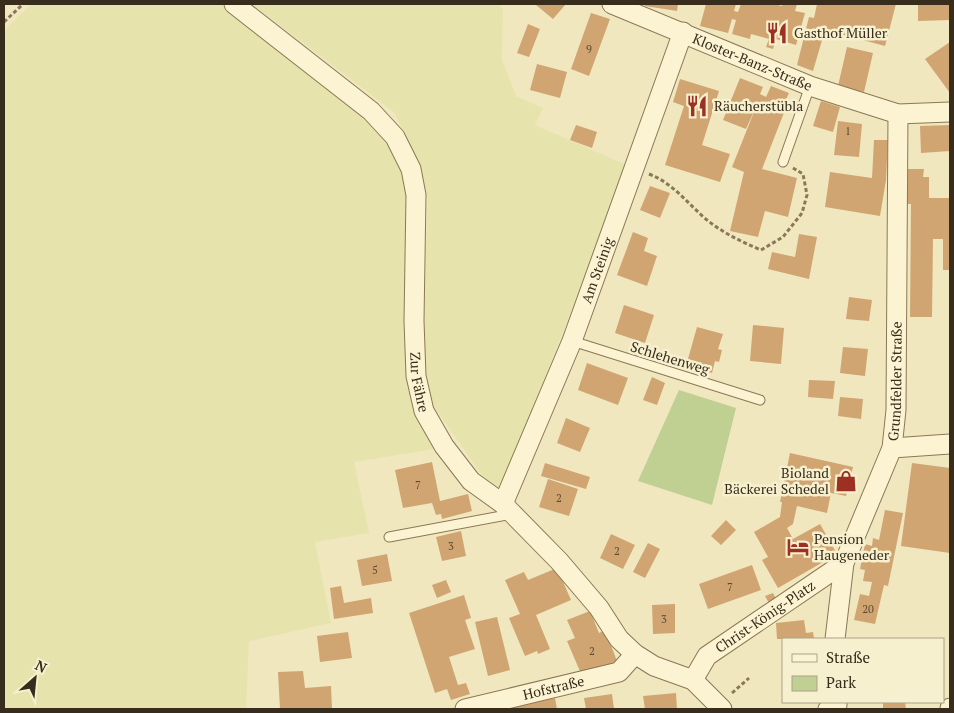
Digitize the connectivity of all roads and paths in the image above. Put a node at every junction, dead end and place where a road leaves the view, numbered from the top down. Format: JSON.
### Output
{"nodes":[{"id":1,"x":23,"y":4,"type":"edge"},
{"id":2,"x":234,"y":4,"type":"edge"},
{"id":3,"x":612,"y":4,"type":"edge"},
{"id":4,"x":4,"y":22,"type":"edge"},
{"id":5,"x":683,"y":32,"type":"junction"},
{"id":6,"x":810,"y":86,"type":"junction"},
{"id":7,"x":950,"y":112,"type":"edge"},
{"id":8,"x":898,"y":114,"type":"junction"},
{"id":9,"x":783,"y":162,"type":"joint"},
{"id":10,"x":635,"y":168,"type":"junction"},
{"id":11,"x":572,"y":341,"type":"junction"},
{"id":12,"x":760,"y":400,"type":"dead end"},
{"id":13,"x":950,"y":444,"type":"edge"},
{"id":14,"x":892,"y":448,"type":"junction"},
{"id":15,"x":507,"y":509,"type":"junction"},
{"id":16,"x":389,"y":537,"type":"dead end"},
{"id":17,"x":844,"y":563,"type":"junction"},
{"id":18,"x":835,"y":638,"type":"edge"},
{"id":19,"x":635,"y":654,"type":"junction"},
{"id":20,"x":748,"y":678,"type":"dead end"},
{"id":21,"x":694,"y":680,"type":"junction"},
{"id":22,"x":720,"y":707,"type":"edge"},
{"id":23,"x":465,"y":709,"type":"edge"}],
"edges":[{"from":1,"to":4,"type":"path"},
{"from":2,"to":15,"type":"street","name":"Zur Fähre"},
{"from":3,"to":5,"type":"street","name":"Kloster-Banz-Straße"},
{"from":5,"to":6,"type":"street","name":"Kloster-Banz-Straße"},
{"from":5,"to":10,"type":"street","name":"Am Steinig"},
{"from":6,"to":8,"type":"street","name":"Kloster-Banz-Straße"},
{"from":6,"to":9,"type":"lane"},
{"from":7,"to":8,"type":"street","name":"Kloster-Banz-Straße"},
{"from":8,"to":14,"type":"street","name":"Grundfelder Straße"},
{"from":9,"to":10,"type":"path"},
{"from":10,"to":11,"type":"street","name":"Am Steinig"},
{"from":11,"to":12,"type":"lane","name":"Schlehenweg"},
{"from":11,"to":15,"type":"street","name":"Am Steinig"},
{"from":13,"to":14,"type":"street"},
{"from":14,"to":17,"type":"street","name":"Grundfelder Straße"},
{"from":15,"to":16,"type":"lane"},
{"from":15,"to":19,"type":"street","name":"Zur Fähre"},
{"from":17,"to":18,"type":"street","name":"Grundfelder Straße"},
{"from":17,"to":21,"type":"street","name":"Christ-König-Platz"},
{"from":19,"to":21,"type":"street","name":"Zur Fähre"},
{"from":19,"to":23,"type":"street","name":"Hofstraße"},
{"from":20,"to":22,"type":"path"},
{"from":21,"to":22,"type":"street","name":"Zur Fähre"}]}
